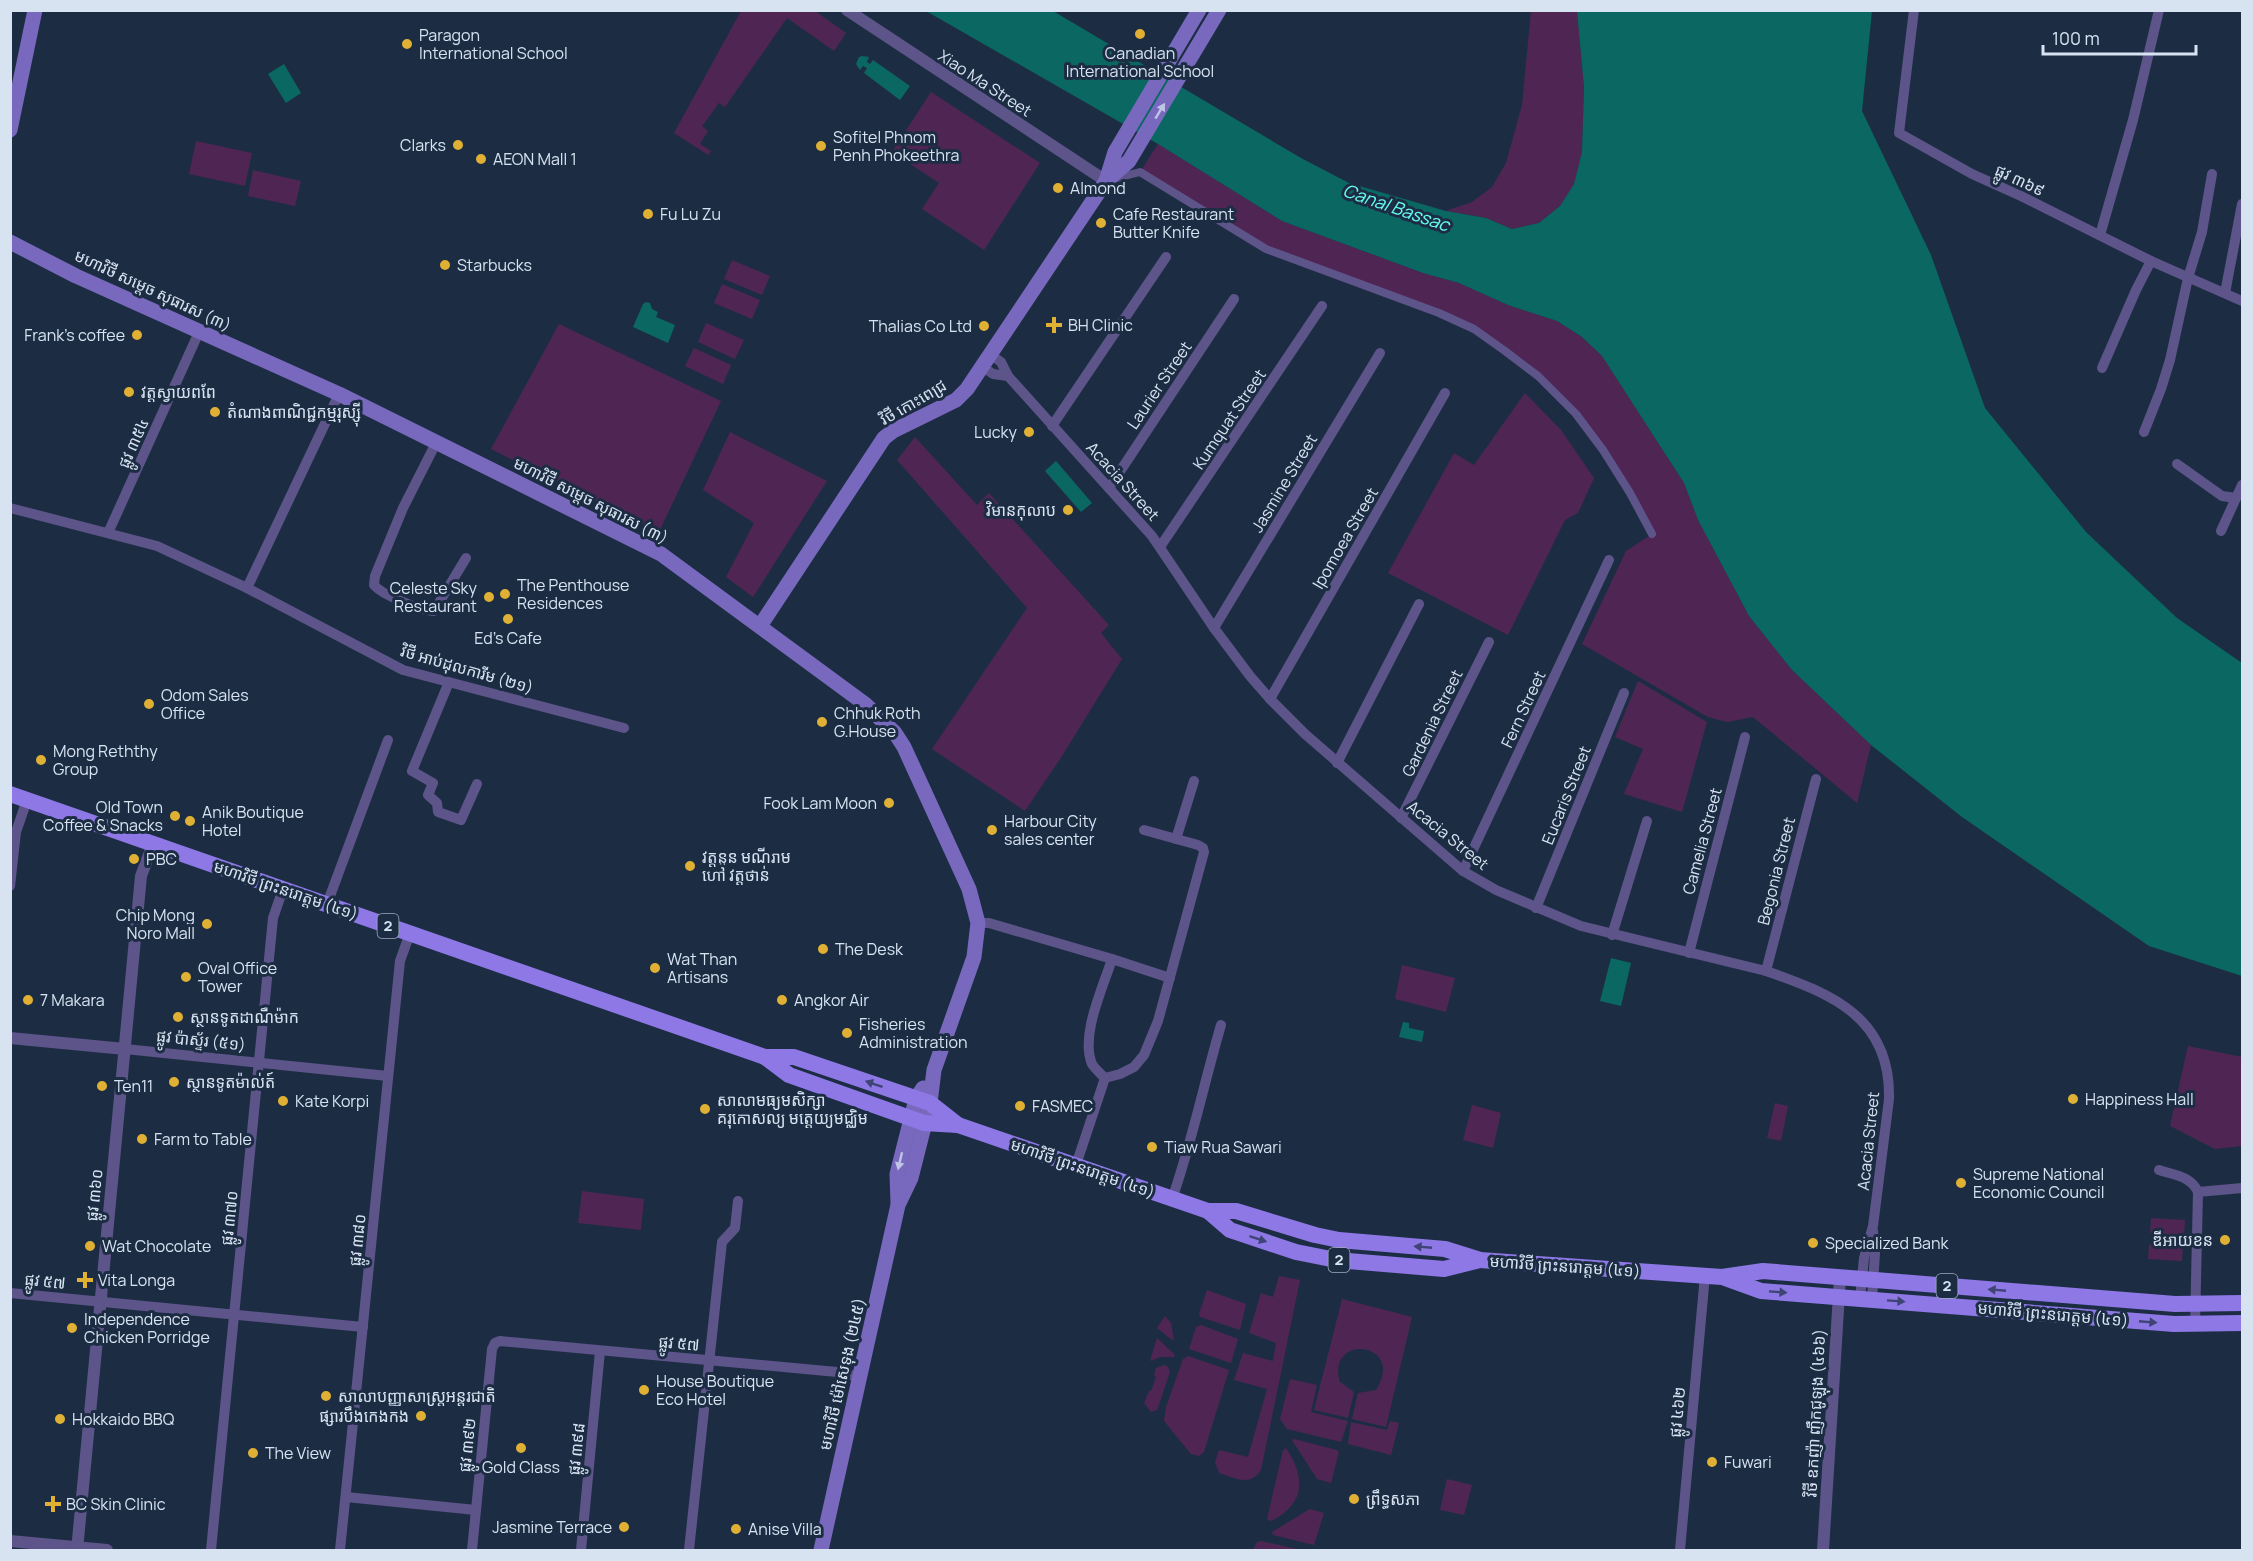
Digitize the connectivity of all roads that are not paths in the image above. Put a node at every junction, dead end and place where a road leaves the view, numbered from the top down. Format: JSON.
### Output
{"nodes":[{"id":1,"x":35,"y":10,"type":"edge"},
{"id":2,"x":847,"y":10,"type":"edge"},
{"id":3,"x":1199,"y":10,"type":"edge"},
{"id":4,"x":1220,"y":10,"type":"edge"},
{"id":5,"x":1914,"y":10,"type":"edge"},
{"id":6,"x":2159,"y":10,"type":"edge"},
{"id":7,"x":10,"y":130,"type":"edge"},
{"id":8,"x":2212,"y":174,"type":"dead end"},
{"id":9,"x":1106,"y":181,"type":"junction"},
{"id":10,"x":2242,"y":204,"type":"edge"},
{"id":11,"x":2100,"y":235,"type":"junction"},
{"id":12,"x":10,"y":242,"type":"edge"},
{"id":13,"x":1166,"y":256,"type":"dead end"},
{"id":14,"x":2151,"y":261,"type":"junction"},
{"id":15,"x":2188,"y":278,"type":"junction"},
{"id":16,"x":2225,"y":293,"type":"junction"},
{"id":17,"x":1234,"y":299,"type":"dead end"},
{"id":18,"x":2242,"y":301,"type":"edge"},
{"id":19,"x":1322,"y":306,"type":"dead end"},
{"id":20,"x":199,"y":332,"type":"junction"},
{"id":21,"x":1380,"y":352,"type":"dead end"},
{"id":22,"x":987,"y":361,"type":"junction"},
{"id":23,"x":2102,"y":368,"type":"dead end"},
{"id":24,"x":1445,"y":393,"type":"dead end"},
{"id":25,"x":339,"y":394,"type":"junction"},
{"id":26,"x":1052,"y":426,"type":"junction"},
{"id":27,"x":2144,"y":432,"type":"dead end"},
{"id":28,"x":436,"y":443,"type":"junction"},
{"id":29,"x":2177,"y":464,"type":"dead end"},
{"id":30,"x":2242,"y":485,"type":"edge"},
{"id":31,"x":1109,"y":488,"type":"junction"},
{"id":32,"x":2236,"y":498,"type":"junction"},
{"id":33,"x":10,"y":508,"type":"edge"},
{"id":34,"x":2221,"y":531,"type":"dead end"},
{"id":35,"x":108,"y":533,"type":"junction"},
{"id":36,"x":1652,"y":534,"type":"dead end"},
{"id":37,"x":1160,"y":548,"type":"junction"},
{"id":38,"x":466,"y":558,"type":"dead end"},
{"id":39,"x":1609,"y":560,"type":"dead end"},
{"id":40,"x":247,"y":588,"type":"junction"},
{"id":41,"x":1419,"y":604,"type":"dead end"},
{"id":42,"x":760,"y":626,"type":"junction"},
{"id":43,"x":1214,"y":628,"type":"junction"},
{"id":44,"x":1489,"y":642,"type":"dead end"},
{"id":45,"x":449,"y":682,"type":"junction"},
{"id":46,"x":1624,"y":693,"type":"dead end"},
{"id":47,"x":1270,"y":699,"type":"junction"},
{"id":48,"x":624,"y":728,"type":"dead end"},
{"id":49,"x":1745,"y":737,"type":"dead end"},
{"id":50,"x":388,"y":740,"type":"dead end"},
{"id":51,"x":1337,"y":762,"type":"junction"},
{"id":52,"x":1816,"y":779,"type":"dead end"},
{"id":53,"x":1194,"y":781,"type":"dead end"},
{"id":54,"x":477,"y":784,"type":"dead end"},
{"id":55,"x":10,"y":794,"type":"edge"},
{"id":56,"x":27,"y":800,"type":"junction"},
{"id":57,"x":1401,"y":818,"type":"junction"},
{"id":58,"x":1647,"y":821,"type":"dead end"},
{"id":59,"x":1144,"y":830,"type":"dead end"},
{"id":60,"x":1176,"y":839,"type":"junction"},
{"id":61,"x":153,"y":844,"type":"junction"},
{"id":62,"x":1463,"y":871,"type":"junction"},
{"id":63,"x":10,"y":886,"type":"edge"},
{"id":64,"x":283,"y":889,"type":"junction"},
{"id":65,"x":327,"y":904,"type":"junction"},
{"id":66,"x":1536,"y":908,"type":"junction"},
{"id":67,"x":978,"y":923,"type":"junction"},
{"id":68,"x":410,"y":933,"type":"junction"},
{"id":69,"x":1612,"y":935,"type":"junction"},
{"id":70,"x":1689,"y":953,"type":"junction"},
{"id":71,"x":1112,"y":959,"type":"junction"},
{"id":72,"x":1766,"y":971,"type":"junction"},
{"id":73,"x":1170,"y":978,"type":"junction"},
{"id":74,"x":1221,"y":1026,"type":"dead end"},
{"id":75,"x":10,"y":1038,"type":"edge"},
{"id":76,"x":125,"y":1049,"type":"junction"},
{"id":77,"x":765,"y":1057,"type":"junction"},
{"id":78,"x":259,"y":1063,"type":"junction"},
{"id":79,"x":388,"y":1076,"type":"junction"},
{"id":80,"x":1105,"y":1078,"type":"junction"},
{"id":81,"x":923,"y":1101,"type":"junction"},
{"id":82,"x":917,"y":1121,"type":"junction"},
{"id":83,"x":958,"y":1125,"type":"junction"},
{"id":84,"x":1076,"y":1165,"type":"junction"},
{"id":85,"x":2159,"y":1170,"type":"dead end"},
{"id":86,"x":2242,"y":1188,"type":"edge"},
{"id":87,"x":2198,"y":1192,"type":"junction"},
{"id":88,"x":1172,"y":1198,"type":"junction"},
{"id":89,"x":738,"y":1201,"type":"dead end"},
{"id":90,"x":1705,"y":1275,"type":"junction"},
{"id":91,"x":1722,"y":1277,"type":"junction"},
{"id":92,"x":1840,"y":1278,"type":"junction"},
{"id":93,"x":1868,"y":1280,"type":"junction"},
{"id":94,"x":10,"y":1293,"type":"edge"},
{"id":95,"x":1838,"y":1297,"type":"junction"},
{"id":96,"x":1866,"y":1299,"type":"junction"},
{"id":97,"x":100,"y":1302,"type":"junction"},
{"id":98,"x":2242,"y":1303,"type":"edge"},
{"id":99,"x":2195,"y":1305,"type":"junction"},
{"id":100,"x":234,"y":1315,"type":"junction"},
{"id":101,"x":2242,"y":1323,"type":"edge"},
{"id":102,"x":2195,"y":1325,"type":"junction"},
{"id":103,"x":363,"y":1327,"type":"junction"},
{"id":104,"x":495,"y":1343,"type":"joint"},
{"id":105,"x":600,"y":1351,"type":"junction"},
{"id":106,"x":709,"y":1360,"type":"junction"},
{"id":107,"x":860,"y":1377,"type":"junction"},
{"id":108,"x":346,"y":1497,"type":"junction"},
{"id":109,"x":476,"y":1510,"type":"junction"},
{"id":110,"x":10,"y":1541,"type":"edge"},
{"id":111,"x":77,"y":1549,"type":"edge"},
{"id":112,"x":107,"y":1551,"type":"edge"},
{"id":113,"x":211,"y":1551,"type":"edge"},
{"id":114,"x":340,"y":1551,"type":"edge"},
{"id":115,"x":472,"y":1551,"type":"edge"},
{"id":116,"x":581,"y":1551,"type":"edge"},
{"id":117,"x":689,"y":1551,"type":"edge"},
{"id":118,"x":821,"y":1551,"type":"edge"},
{"id":119,"x":1680,"y":1551,"type":"edge"},
{"id":120,"x":1823,"y":1551,"type":"edge"}],
"edges":[{"from":1,"to":7,"type":"main road"},
{"from":2,"to":9,"type":"street","name":"Xiao Ma Street"},
{"from":3,"to":9,"type":"main road","name":"វិថី កោះពេជ្រ"},
{"from":9,"to":4,"type":"main road","name":"វិថី កោះពេជ្រ","one_way":true},
{"from":5,"to":11,"type":"street","name":"ផ្លូវ ៣៦៩"},
{"from":6,"to":11,"type":"street"},
{"from":8,"to":15,"type":"street"},
{"from":9,"to":22,"type":"main road","name":"វិថី កោះពេជ្រ"},
{"from":9,"to":36,"type":"street"},
{"from":10,"to":16,"type":"street"},
{"from":11,"to":14,"type":"street","name":"ផ្លូវ ៣៦៩"},
{"from":12,"to":20,"type":"main road","name":"មហាវិថី សម្តេច សុធារស (៣)"},
{"from":13,"to":26,"type":"street"},
{"from":14,"to":15,"type":"street","name":"ផ្លូវ ៣៦៩"},
{"from":14,"to":23,"type":"street"},
{"from":15,"to":16,"type":"street","name":"ផ្លូវ ៣៦៩"},
{"from":15,"to":27,"type":"street"},
{"from":16,"to":18,"type":"street","name":"ផ្លូវ ៣៦៩"},
{"from":17,"to":31,"type":"street","name":"Laurier Street"},
{"from":19,"to":37,"type":"street","name":"Kumquat Street"},
{"from":20,"to":25,"type":"main road","name":"មហាវិថី សម្តេច សុធារស (៣)"},
{"from":20,"to":35,"type":"street","name":"ផ្លូវ ៣៥៤"},
{"from":21,"to":43,"type":"street","name":"Jasmine Street"},
{"from":22,"to":26,"type":"street","name":"Acacia Street"},
{"from":22,"to":42,"type":"main road","name":"វិថី កោះពេជ្រ"},
{"from":24,"to":47,"type":"street","name":"Ipomoea Street"},
{"from":25,"to":28,"type":"main road","name":"មហាវិថី សម្តេច សុធារស (៣)"},
{"from":25,"to":40,"type":"street"},
{"from":26,"to":31,"type":"street","name":"Acacia Street"},
{"from":28,"to":38,"type":"street"},
{"from":28,"to":42,"type":"main road","name":"មហាវិថី សម្តេច សុធារស (៣)"},
{"from":29,"to":32,"type":"street"},
{"from":30,"to":32,"type":"street"},
{"from":31,"to":37,"type":"street","name":"Acacia Street"},
{"from":32,"to":34,"type":"street"},
{"from":33,"to":35,"type":"street","name":"វិថី អាប់ដុលការីម (២១)"},
{"from":35,"to":40,"type":"street","name":"វិថី អាប់ដុលការីម (២១)"},
{"from":37,"to":43,"type":"street","name":"Acacia Street"},
{"from":39,"to":62,"type":"street","name":"Fern Street"},
{"from":40,"to":45,"type":"street","name":"វិថី អាប់ដុលការីម (២១)"},
{"from":41,"to":51,"type":"street"},
{"from":42,"to":67,"type":"main road","name":"មហាវិថី សម្តេច សុធារស (៣)"},
{"from":43,"to":47,"type":"street","name":"Acacia Street"},
{"from":44,"to":57,"type":"street","name":"Gardenia Street"},
{"from":45,"to":48,"type":"street","name":"វិថី អាប់ដុលការីម (២១)"},
{"from":45,"to":54,"type":"street"},
{"from":46,"to":66,"type":"street","name":"Eucaris Street"},
{"from":47,"to":51,"type":"street","name":"Acacia Street"},
{"from":49,"to":70,"type":"street","name":"Camelia Street"},
{"from":50,"to":65,"type":"street"},
{"from":51,"to":57,"type":"street","name":"Acacia Street"},
{"from":52,"to":72,"type":"street","name":"Begonia Street"},
{"from":53,"to":60,"type":"street"},
{"from":55,"to":56,"type":"main road","name":"មហាវិថី ព្រះនរោត្តម (៤១)","number":"2"},
{"from":56,"to":61,"type":"main road","name":"មហាវិថី ព្រះនរោត្តម (៤១)","number":"2"},
{"from":56,"to":63,"type":"street"},
{"from":57,"to":62,"type":"street","name":"Acacia Street"},
{"from":58,"to":69,"type":"street"},
{"from":59,"to":60,"type":"street"},
{"from":60,"to":73,"type":"street"},
{"from":61,"to":64,"type":"main road","name":"មហាវិថី ព្រះនរោត្តម (៤១)","number":"2"},
{"from":61,"to":76,"type":"street","name":"ផ្លូវ ៣៦០"},
{"from":62,"to":66,"type":"street","name":"Acacia Street"},
{"from":64,"to":65,"type":"main road","name":"មហាវិថី ព្រះនរោត្តម (៤១)","number":"2"},
{"from":64,"to":78,"type":"street","name":"ផ្លូវ ៣៧០"},
{"from":65,"to":68,"type":"main road","name":"មហាវិថី ព្រះនរោត្តម (៤១)","number":"2"},
{"from":66,"to":69,"type":"street","name":"Acacia Street"},
{"from":67,"to":71,"type":"street"},
{"from":67,"to":81,"type":"main road","name":"មហាវិថី សម្តេច សុធារស (៣)"},
{"from":68,"to":77,"type":"main road","name":"មហាវិថី ព្រះនរោត្តម (៤១)","number":"2"},
{"from":68,"to":79,"type":"street","name":"ផ្លូវ ៣៨០"},
{"from":69,"to":70,"type":"street","name":"Acacia Street"},
{"from":70,"to":72,"type":"street","name":"Acacia Street"},
{"from":71,"to":73,"type":"street"},
{"from":71,"to":80,"type":"street"},
{"from":72,"to":93,"type":"street","name":"Acacia Street"},
{"from":73,"to":80,"type":"street"},
{"from":74,"to":88,"type":"street"},
{"from":75,"to":76,"type":"street","name":"ផ្លូវ ប៉ាស្ទ័រ (៥១)"},
{"from":76,"to":78,"type":"street","name":"ផ្លូវ ប៉ាស្ទ័រ (៥១)"},
{"from":76,"to":97,"type":"street","name":"ផ្លូវ ៣៦០"},
{"from":81,"to":77,"type":"main road","name":"មហាវិថី ព្រះនរោត្តម (៤១)","number":"2","one_way":true},
{"from":77,"to":82,"type":"main road","name":"មហាវិថី ព្រះនរោត្តម (៤១)","number":"2"},
{"from":78,"to":79,"type":"street","name":"ផ្លូវ ប៉ាស្ទ័រ (៥១)"},
{"from":78,"to":100,"type":"street","name":"ផ្លូវ ៣៧០"},
{"from":79,"to":103,"type":"street","name":"ផ្លូវ ៣៨០"},
{"from":80,"to":84,"type":"street"},
{"from":81,"to":82,"type":"main road","name":"មហាវិថី សម្តេច សុធារស (៣)"},
{"from":81,"to":83,"type":"main road","name":"មហាវិថី ព្រះនរោត្តម (៤១)","number":"2"},
{"from":82,"to":83,"type":"main road","name":"មហាវិថី ព្រះនរោត្តម (៤១)","number":"2"},
{"from":82,"to":107,"type":"main road","name":"មហាវិថី ម៉ៅសេទុង (២៤៥)"},
{"from":83,"to":84,"type":"main road","name":"មហាវិថី ព្រះនរោត្តម (៤១)","number":"2"},
{"from":84,"to":88,"type":"main road","name":"មហាវិថី ព្រះនរោត្តម (៤១)","number":"2"},
{"from":85,"to":87,"type":"street"},
{"from":86,"to":87,"type":"street"},
{"from":87,"to":99,"type":"street"},
{"from":88,"to":90,"type":"main road","name":"មហាវិថី ព្រះនរោត្តម (៤១)","number":"2"},
{"from":89,"to":106,"type":"street"},
{"from":90,"to":91,"type":"main road","name":"មហាវិថី ព្រះនរោត្តម (៤១)","number":"2"},
{"from":90,"to":119,"type":"street","name":"ផ្លូវ ៤៦២"},
{"from":91,"to":92,"type":"main road","name":"មហាវិថី ព្រះនរោត្តម (៤១)","number":"2"},
{"from":91,"to":95,"type":"main road","name":"មហាវិថី ព្រះនរោត្តម (៤១)","number":"2","one_way":true},
{"from":92,"to":93,"type":"main road","name":"មហាវិថី ព្រះនរោត្តម (៤១)","number":"2"},
{"from":92,"to":95,"type":"street","name":"វិថី ឧកញ៉ា ញឹកជូឡុង (៤៦៦)"},
{"from":93,"to":96,"type":"street","name":"Acacia Street"},
{"from":99,"to":93,"type":"main road","name":"មហាវិថី ព្រះនរោត្តម (៤១)","number":"2","one_way":true},
{"from":94,"to":97,"type":"street","name":"ផ្លូវ ៥៧"},
{"from":95,"to":96,"type":"main road","name":"មហាវិថី ព្រះនរោត្តម (៤១)","number":"2"},
{"from":95,"to":120,"type":"street","name":"វិថី ឧកញ៉ា ញឹកជូឡុង (៤៦៦)"},
{"from":96,"to":102,"type":"main road","name":"មហាវិថី ព្រះនរោត្តម (៤១)","number":"2","one_way":true},
{"from":97,"to":100,"type":"street","name":"ផ្លូវ ៥៧"},
{"from":97,"to":111,"type":"street","name":"ផ្លូវ ៣៦០"},
{"from":98,"to":99,"type":"main road","name":"មហាវិថី ព្រះនរោត្តម (៤១)","number":"2"},
{"from":99,"to":102,"type":"street"},
{"from":100,"to":103,"type":"street","name":"ផ្លូវ ៥៧"},
{"from":100,"to":113,"type":"street","name":"ផ្លូវ ៣៧០"},
{"from":101,"to":102,"type":"main road","name":"មហាវិថី ព្រះនរោត្តម (៤១)","number":"2"},
{"from":103,"to":108,"type":"street","name":"ផ្លូវ ៣៨០"},
{"from":104,"to":105,"type":"street","name":"ផ្លូវ ៥៧"},
{"from":104,"to":109,"type":"street","name":"ផ្លូវ ៣៩២"},
{"from":105,"to":106,"type":"street","name":"ផ្លូវ ៥៧"},
{"from":105,"to":116,"type":"street","name":"ផ្លូវ ៣៩៨"},
{"from":106,"to":107,"type":"street","name":"ផ្លូវ ៥៧"},
{"from":106,"to":117,"type":"street"},
{"from":107,"to":118,"type":"main road","name":"មហាវិថី ម៉ៅសេទុង (២៤៥)"},
{"from":108,"to":109,"type":"street"},
{"from":108,"to":114,"type":"street","name":"ផ្លូវ ៣៨០"},
{"from":109,"to":115,"type":"street","name":"ផ្លូវ ៣៩២"},
{"from":110,"to":111,"type":"street"},
{"from":111,"to":112,"type":"street"}]}
